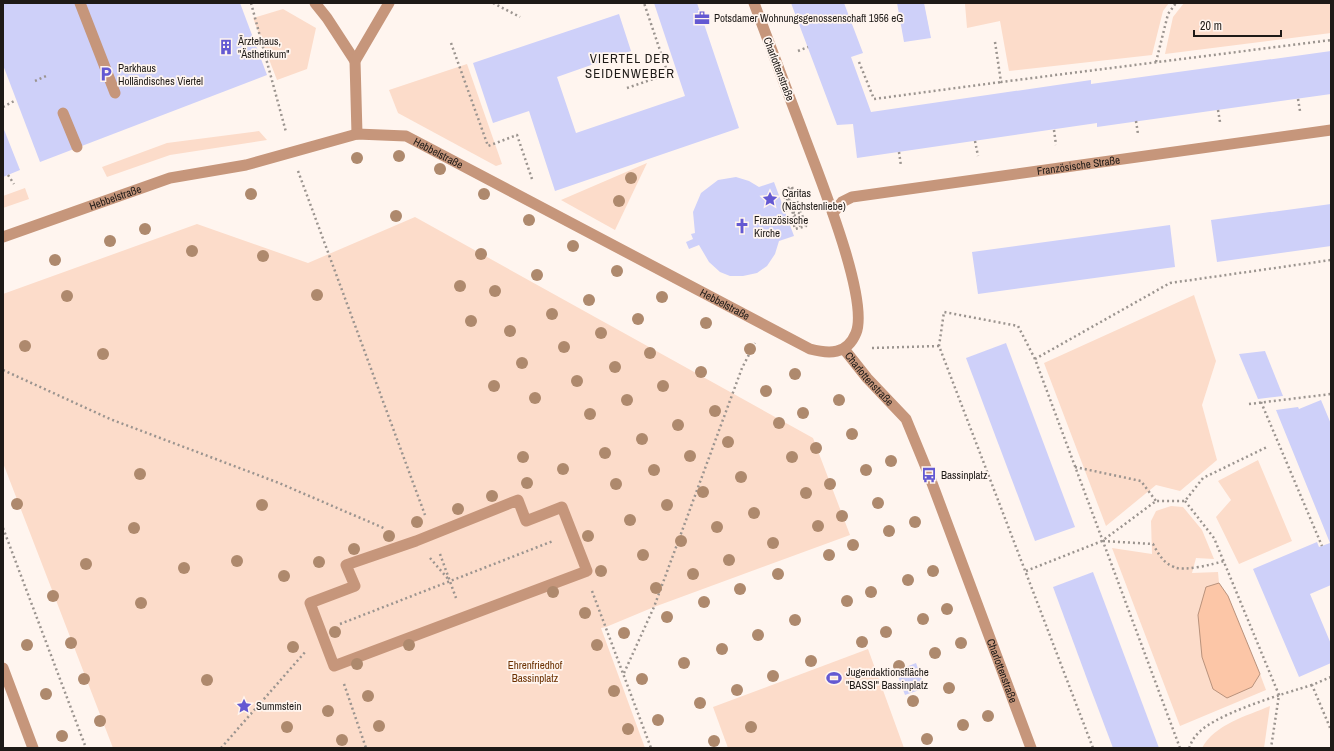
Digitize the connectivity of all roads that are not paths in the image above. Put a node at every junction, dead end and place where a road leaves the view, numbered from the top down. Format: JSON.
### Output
{"nodes":[{"id":1,"x":80,"y":3,"type":"edge"},
{"id":2,"x":315,"y":3,"type":"edge"},
{"id":3,"x":389,"y":3,"type":"edge"},
{"id":4,"x":754,"y":3,"type":"edge"},
{"id":5,"x":355,"y":61,"type":"junction"},
{"id":6,"x":115,"y":93,"type":"dead end"},
{"id":7,"x":63,"y":113,"type":"dead end"},
{"id":8,"x":1331,"y":130,"type":"edge"},
{"id":9,"x":357,"y":134,"type":"junction"},
{"id":10,"x":77,"y":148,"type":"dead end"},
{"id":11,"x":832,"y":213,"type":"junction"},
{"id":12,"x":3,"y":237,"type":"edge"},
{"id":13,"x":844,"y":349,"type":"junction"},
{"id":14,"x":337,"y":665,"type":"joint"},
{"id":15,"x":3,"y":668,"type":"edge"},
{"id":16,"x":33,"y":748,"type":"edge"},
{"id":17,"x":1031,"y":748,"type":"edge"}],
"edges":[{"from":1,"to":6,"type":"street"},
{"from":2,"to":5,"type":"street"},
{"from":3,"to":5,"type":"street"},
{"from":4,"to":11,"type":"street","name":"Charlottenstraße"},
{"from":5,"to":9,"type":"street"},
{"from":7,"to":10,"type":"street"},
{"from":8,"to":11,"type":"street","name":"Französische Straße"},
{"from":9,"to":12,"type":"street","name":"Hebbelstraße"},
{"from":9,"to":13,"type":"street","name":"Hebbelstraße"},
{"from":11,"to":13,"type":"street","name":"Charlottenstraße"},
{"from":13,"to":17,"type":"street","name":"Charlottenstraße"},
{"from":14,"to":14,"type":"street"},
{"from":15,"to":16,"type":"street"}]}
